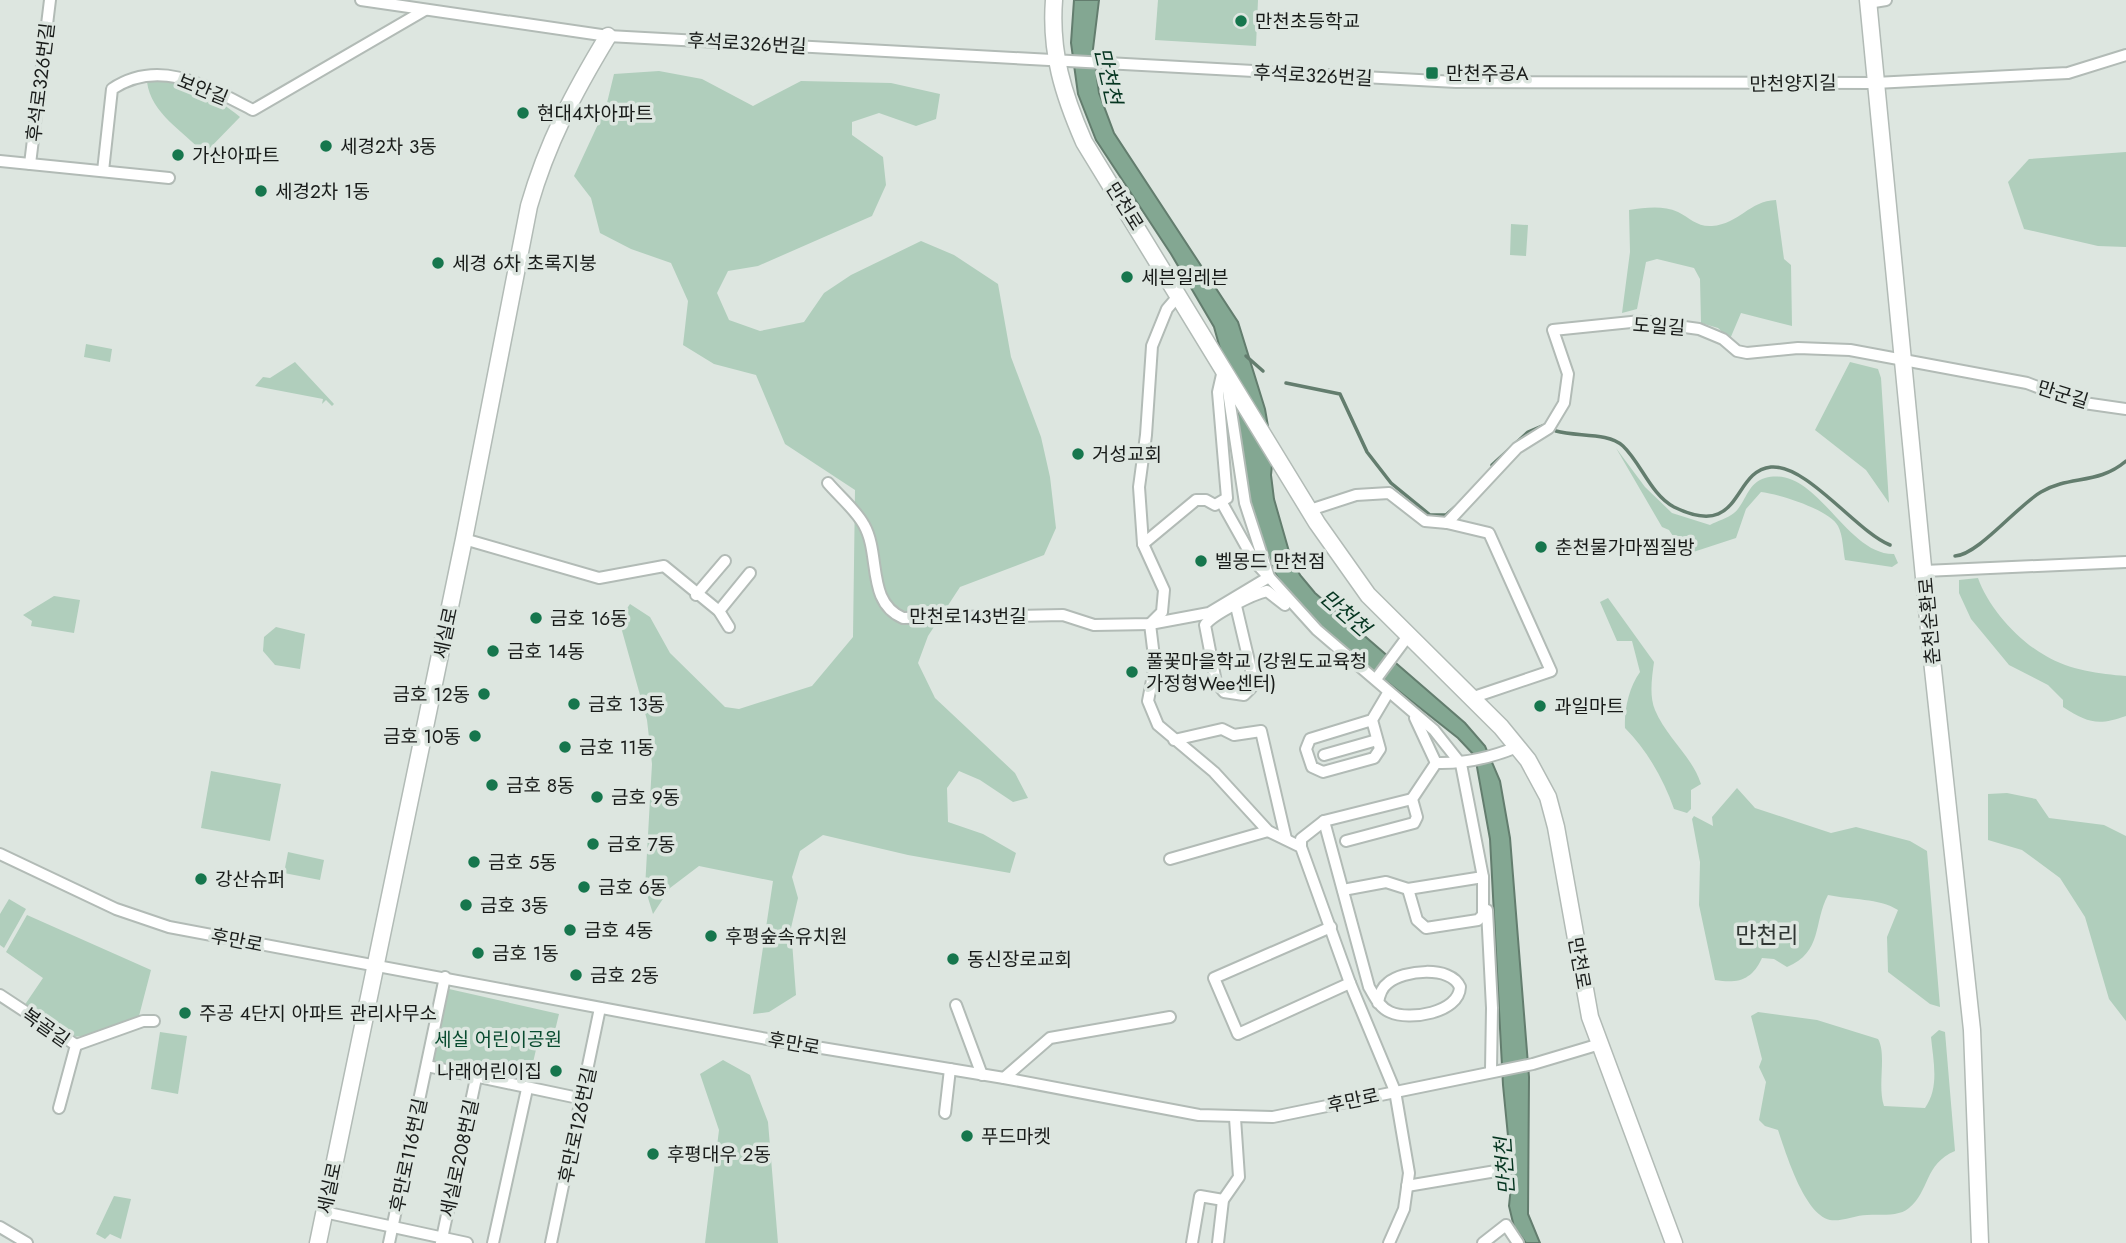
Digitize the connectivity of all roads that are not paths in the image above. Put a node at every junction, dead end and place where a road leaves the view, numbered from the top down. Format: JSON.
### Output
{"nodes":[{"id":1,"x":50,"y":0,"type":"edge"},
{"id":2,"x":361,"y":0,"type":"edge"},
{"id":3,"x":1046,"y":0,"type":"edge"},
{"id":4,"x":1054,"y":0,"type":"edge"},
{"id":5,"x":1886,"y":0,"type":"edge"},
{"id":6,"x":1868,"y":2,"type":"edge"},
{"id":7,"x":426,"y":10,"type":"junction"},
{"id":8,"x":1052,"y":24,"type":"junction"},
{"id":9,"x":608,"y":36,"type":"junction"},
{"id":10,"x":2126,"y":55,"type":"edge"},
{"id":11,"x":1061,"y":60,"type":"junction"},
{"id":12,"x":1456,"y":82,"type":"joint"},
{"id":13,"x":1875,"y":83,"type":"junction"},
{"id":14,"x":0,"y":161,"type":"edge"},
{"id":15,"x":30,"y":164,"type":"junction"},
{"id":16,"x":103,"y":172,"type":"junction"},
{"id":17,"x":169,"y":178,"type":"dead end"},
{"id":18,"x":1179,"y":295,"type":"junction"},
{"id":19,"x":1905,"y":358,"type":"junction"},
{"id":20,"x":1225,"y":374,"type":"junction"},
{"id":21,"x":2001,"y":377,"type":"joint"},
{"id":22,"x":2126,"y":409,"type":"edge"},
{"id":23,"x":828,"y":483,"type":"dead end"},
{"id":24,"x":1222,"y":503,"type":"junction"},
{"id":25,"x":1310,"y":510,"type":"junction"},
{"id":26,"x":1447,"y":523,"type":"junction"},
{"id":27,"x":464,"y":539,"type":"junction"},
{"id":28,"x":1143,"y":544,"type":"junction"},
{"id":29,"x":725,"y":561,"type":"dead end"},
{"id":30,"x":2126,"y":562,"type":"edge"},
{"id":31,"x":1924,"y":571,"type":"junction"},
{"id":32,"x":750,"y":573,"type":"dead end"},
{"id":33,"x":1269,"y":577,"type":"junction"},
{"id":34,"x":696,"y":595,"type":"junction"},
{"id":35,"x":1236,"y":606,"type":"junction"},
{"id":36,"x":719,"y":611,"type":"junction"},
{"id":37,"x":1150,"y":624,"type":"junction"},
{"id":38,"x":729,"y":627,"type":"dead end"},
{"id":39,"x":1408,"y":636,"type":"junction"},
{"id":40,"x":1376,"y":677,"type":"junction"},
{"id":41,"x":1388,"y":693,"type":"junction"},
{"id":42,"x":1471,"y":698,"type":"junction"},
{"id":43,"x":1372,"y":720,"type":"junction"},
{"id":44,"x":1174,"y":740,"type":"junction"},
{"id":45,"x":1377,"y":740,"type":"junction"},
{"id":46,"x":1517,"y":747,"type":"junction"},
{"id":47,"x":1324,"y":755,"type":"dead end"},
{"id":48,"x":1436,"y":763,"type":"junction"},
{"id":49,"x":1462,"y":763,"type":"junction"},
{"id":50,"x":1412,"y":799,"type":"junction"},
{"id":51,"x":1324,"y":821,"type":"junction"},
{"id":52,"x":1268,"y":831,"type":"junction"},
{"id":53,"x":1286,"y":839,"type":"junction"},
{"id":54,"x":1346,"y":841,"type":"dead end"},
{"id":55,"x":1301,"y":847,"type":"junction"},
{"id":56,"x":0,"y":854,"type":"edge"},
{"id":57,"x":1170,"y":859,"type":"dead end"},
{"id":58,"x":1483,"y":877,"type":"junction"},
{"id":59,"x":1408,"y":889,"type":"junction"},
{"id":60,"x":1343,"y":890,"type":"junction"},
{"id":61,"x":1331,"y":927,"type":"junction"},
{"id":62,"x":375,"y":965,"type":"junction"},
{"id":63,"x":446,"y":977,"type":"junction"},
{"id":64,"x":1350,"y":983,"type":"junction"},
{"id":65,"x":0,"y":995,"type":"edge"},
{"id":66,"x":1378,"y":1003,"type":"junction"},
{"id":67,"x":956,"y":1005,"type":"dead end"},
{"id":68,"x":600,"y":1007,"type":"junction"},
{"id":69,"x":1170,"y":1017,"type":"dead end"},
{"id":70,"x":154,"y":1021,"type":"dead end"},
{"id":71,"x":1600,"y":1044,"type":"junction"},
{"id":72,"x":76,"y":1045,"type":"junction"},
{"id":73,"x":427,"y":1066,"type":"junction"},
{"id":74,"x":950,"y":1069,"type":"junction"},
{"id":75,"x":1494,"y":1070,"type":"junction"},
{"id":76,"x":982,"y":1075,"type":"junction"},
{"id":77,"x":476,"y":1078,"type":"junction"},
{"id":78,"x":1004,"y":1078,"type":"junction"},
{"id":79,"x":527,"y":1089,"type":"junction"},
{"id":80,"x":1395,"y":1091,"type":"junction"},
{"id":81,"x":583,"y":1099,"type":"junction"},
{"id":82,"x":59,"y":1108,"type":"dead end"},
{"id":83,"x":946,"y":1112,"type":"dead end"},
{"id":84,"x":1234,"y":1118,"type":"junction"},
{"id":85,"x":1502,"y":1170,"type":"dead end"},
{"id":86,"x":1407,"y":1186,"type":"junction"},
{"id":87,"x":1223,"y":1200,"type":"junction"},
{"id":88,"x":324,"y":1212,"type":"junction"},
{"id":89,"x":0,"y":1227,"type":"edge"},
{"id":90,"x":392,"y":1227,"type":"junction"},
{"id":91,"x":441,"y":1240,"type":"edge"},
{"id":92,"x":27,"y":1243,"type":"edge"},
{"id":93,"x":318,"y":1243,"type":"edge"},
{"id":94,"x":389,"y":1243,"type":"edge"},
{"id":95,"x":467,"y":1243,"type":"edge"},
{"id":96,"x":493,"y":1243,"type":"edge"},
{"id":97,"x":551,"y":1243,"type":"edge"},
{"id":98,"x":1192,"y":1243,"type":"edge"},
{"id":99,"x":1218,"y":1243,"type":"edge"},
{"id":100,"x":1389,"y":1243,"type":"edge"},
{"id":101,"x":1483,"y":1243,"type":"edge"},
{"id":102,"x":1518,"y":1243,"type":"edge"},
{"id":103,"x":1674,"y":1243,"type":"edge"},
{"id":104,"x":1980,"y":1243,"type":"edge"}],
"edges":[{"from":1,"to":15,"type":"street","name":"후석로326번길"},
{"from":2,"to":7,"type":"street","name":"후석로326번길"},
{"from":3,"to":8,"type":"street","name":"만천로"},
{"from":4,"to":8,"type":"street","name":"만천로"},
{"from":5,"to":6,"type":"street"},
{"from":6,"to":13,"type":"street","name":"춘천순환로"},
{"from":7,"to":9,"type":"street","name":"후석로326번길"},
{"from":7,"to":16,"type":"street","name":"보안길"},
{"from":8,"to":11,"type":"street","name":"만천로"},
{"from":9,"to":11,"type":"street","name":"후석로326번길"},
{"from":9,"to":27,"type":"street","name":"세실로"},
{"from":10,"to":13,"type":"street","name":"만천양지길"},
{"from":11,"to":12,"type":"street","name":"후석로326번길"},
{"from":11,"to":18,"type":"street","name":"만천로"},
{"from":12,"to":13,"type":"street","name":"만천양지길"},
{"from":13,"to":19,"type":"street","name":"춘천순환로"},
{"from":14,"to":15,"type":"street"},
{"from":15,"to":16,"type":"street"},
{"from":16,"to":17,"type":"street"},
{"from":18,"to":20,"type":"street","name":"만천로"},
{"from":18,"to":28,"type":"street"},
{"from":19,"to":21,"type":"street","name":"도일길"},
{"from":19,"to":26,"type":"street","name":"도일길"},
{"from":19,"to":31,"type":"street","name":"춘천순환로"},
{"from":20,"to":24,"type":"street"},
{"from":20,"to":25,"type":"street","name":"만천로"},
{"from":20,"to":33,"type":"street"},
{"from":21,"to":22,"type":"street","name":"만군길"},
{"from":23,"to":37,"type":"street","name":"만천로143번길"},
{"from":24,"to":28,"type":"street"},
{"from":24,"to":33,"type":"street"},
{"from":25,"to":26,"type":"street"},
{"from":25,"to":39,"type":"street","name":"만천로"},
{"from":26,"to":42,"type":"street"},
{"from":27,"to":34,"type":"street"},
{"from":27,"to":62,"type":"street","name":"세실로"},
{"from":28,"to":37,"type":"street"},
{"from":29,"to":34,"type":"street"},
{"from":30,"to":31,"type":"street"},
{"from":31,"to":104,"type":"street","name":"춘천순환로"},
{"from":32,"to":36,"type":"street"},
{"from":33,"to":37,"type":"street","name":"만천로143번길"},
{"from":33,"to":40,"type":"street"},
{"from":34,"to":36,"type":"street"},
{"from":35,"to":35,"type":"street"},
{"from":35,"to":41,"type":"street"},
{"from":36,"to":38,"type":"street"},
{"from":37,"to":44,"type":"street"},
{"from":39,"to":40,"type":"street"},
{"from":39,"to":42,"type":"street","name":"만천로"},
{"from":40,"to":49,"type":"street"},
{"from":41,"to":43,"type":"street"},
{"from":41,"to":48,"type":"street"},
{"from":42,"to":46,"type":"street","name":"만천로"},
{"from":43,"to":45,"type":"street"},
{"from":43,"to":45,"type":"street"},
{"from":44,"to":52,"type":"street"},
{"from":44,"to":53,"type":"street"},
{"from":45,"to":47,"type":"street"},
{"from":46,"to":49,"type":"street"},
{"from":46,"to":71,"type":"street","name":"만천로"},
{"from":48,"to":49,"type":"street"},
{"from":48,"to":50,"type":"street"},
{"from":49,"to":58,"type":"street"},
{"from":49,"to":75,"type":"street"},
{"from":50,"to":51,"type":"street"},
{"from":50,"to":54,"type":"street"},
{"from":51,"to":55,"type":"street"},
{"from":51,"to":60,"type":"street"},
{"from":52,"to":53,"type":"street"},
{"from":52,"to":57,"type":"street"},
{"from":53,"to":55,"type":"street"},
{"from":55,"to":61,"type":"street"},
{"from":56,"to":62,"type":"street","name":"후만로"},
{"from":58,"to":59,"type":"street"},
{"from":58,"to":59,"type":"street"},
{"from":59,"to":60,"type":"street"},
{"from":60,"to":66,"type":"street"},
{"from":61,"to":64,"type":"street"},
{"from":61,"to":64,"type":"street"},
{"from":62,"to":63,"type":"street","name":"후만로"},
{"from":62,"to":88,"type":"street","name":"세실로"},
{"from":63,"to":68,"type":"street","name":"후만로"},
{"from":63,"to":73,"type":"street","name":"후만로116번길"},
{"from":64,"to":80,"type":"street"},
{"from":65,"to":72,"type":"street","name":"복골길"},
{"from":66,"to":66,"type":"street"},
{"from":67,"to":76,"type":"street"},
{"from":68,"to":74,"type":"street","name":"후만로"},
{"from":68,"to":81,"type":"street","name":"후만로126번길"},
{"from":69,"to":78,"type":"street"},
{"from":70,"to":72,"type":"street"},
{"from":71,"to":75,"type":"street","name":"후만로"},
{"from":71,"to":103,"type":"street","name":"만천로"},
{"from":72,"to":82,"type":"street","name":"복골길"},
{"from":73,"to":77,"type":"street"},
{"from":73,"to":90,"type":"street","name":"후만로116번길"},
{"from":74,"to":76,"type":"street","name":"후만로"},
{"from":74,"to":83,"type":"street"},
{"from":75,"to":80,"type":"street","name":"후만로"},
{"from":76,"to":78,"type":"street","name":"후만로"},
{"from":77,"to":79,"type":"street"},
{"from":77,"to":91,"type":"street","name":"세실로208번길"},
{"from":78,"to":84,"type":"street","name":"후만로"},
{"from":79,"to":81,"type":"street"},
{"from":79,"to":96,"type":"street"},
{"from":80,"to":84,"type":"street","name":"후만로"},
{"from":80,"to":86,"type":"street"},
{"from":81,"to":97,"type":"street","name":"후만로126번길"},
{"from":84,"to":87,"type":"street"},
{"from":85,"to":86,"type":"street"},
{"from":86,"to":100,"type":"street"},
{"from":87,"to":98,"type":"street"},
{"from":87,"to":99,"type":"street"},
{"from":88,"to":90,"type":"street","name":"세실로208번길"},
{"from":88,"to":93,"type":"street","name":"세실로"},
{"from":89,"to":92,"type":"street"},
{"from":90,"to":91,"type":"street","name":"세실로208번길"},
{"from":90,"to":94,"type":"street","name":"후만로116번길"},
{"from":91,"to":95,"type":"street","name":"세실로208번길"},
{"from":101,"to":102,"type":"street"}]}
